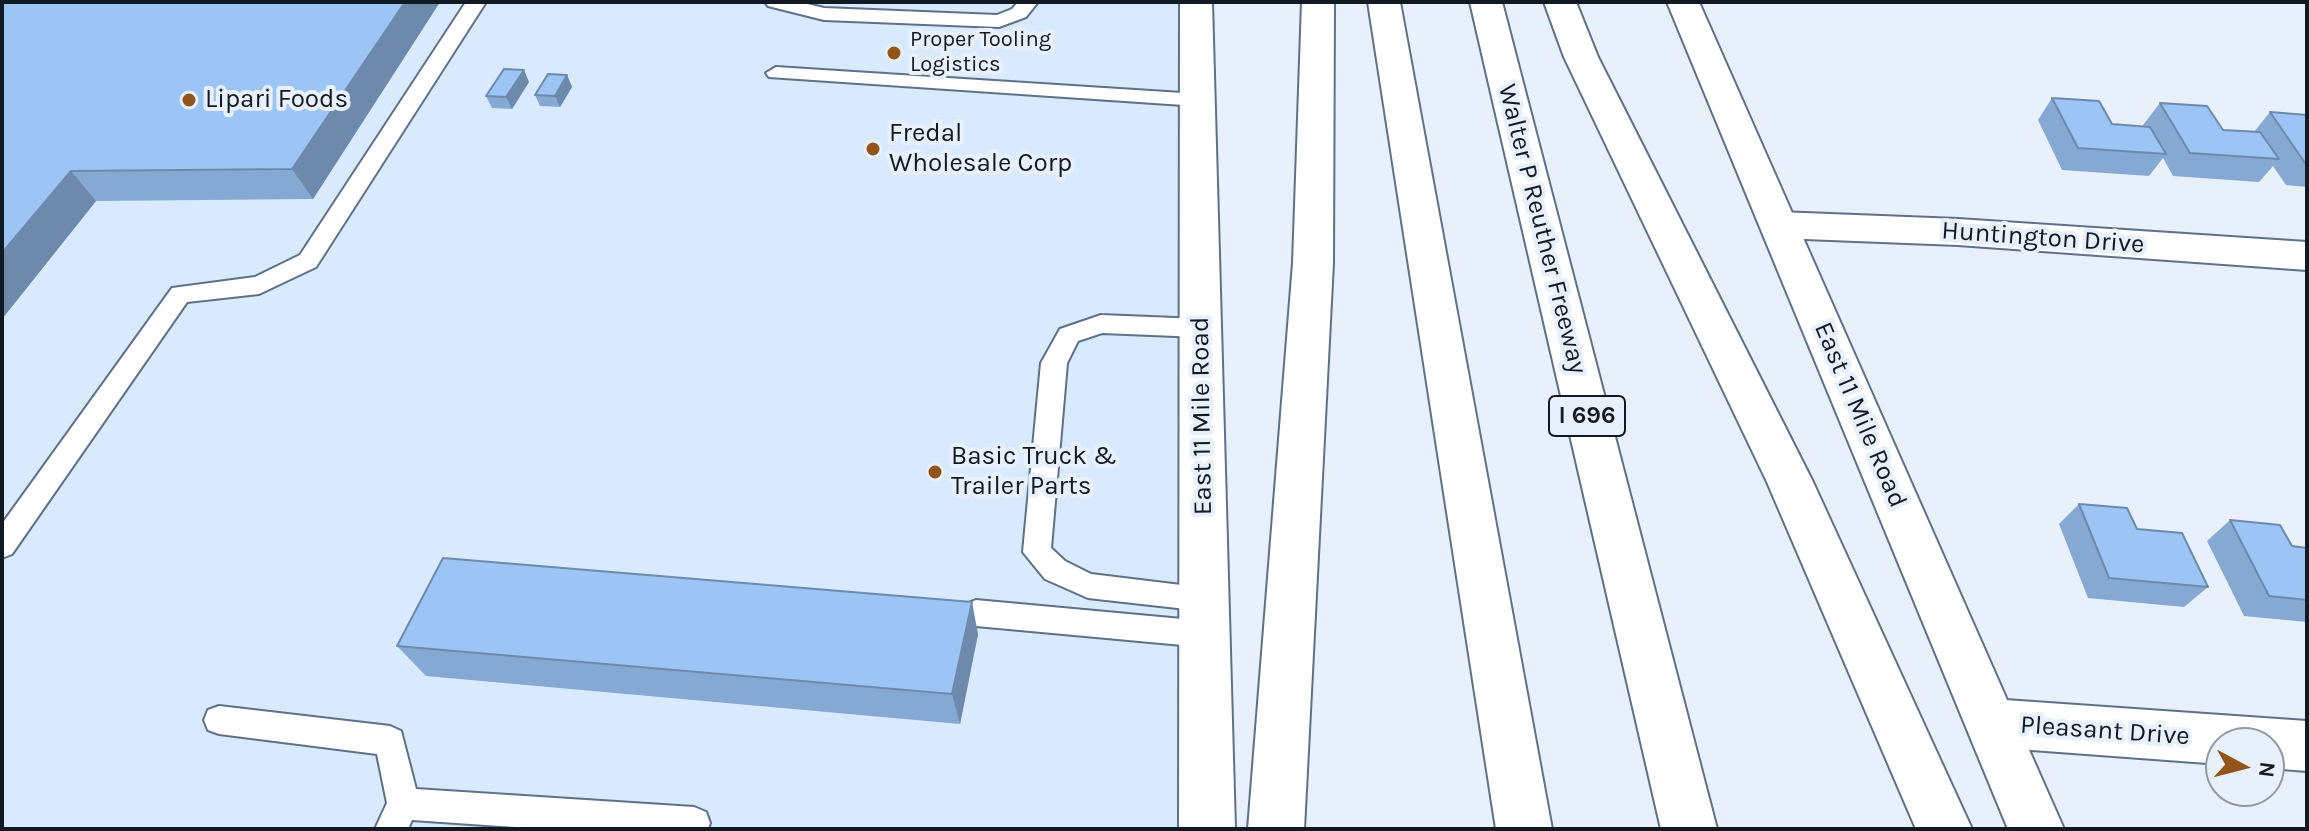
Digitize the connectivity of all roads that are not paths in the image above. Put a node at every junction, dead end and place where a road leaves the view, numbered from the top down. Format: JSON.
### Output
{"nodes":[{"id":1,"x":476,"y":2,"type":"edge"},
{"id":2,"x":775,"y":2,"type":"edge"},
{"id":3,"x":1028,"y":2,"type":"edge"},
{"id":4,"x":1196,"y":2,"type":"edge"},
{"id":5,"x":1318,"y":2,"type":"edge"},
{"id":6,"x":1384,"y":2,"type":"edge"},
{"id":7,"x":1486,"y":2,"type":"edge"},
{"id":8,"x":1560,"y":2,"type":"edge"},
{"id":9,"x":1683,"y":2,"type":"edge"},
{"id":10,"x":776,"y":73,"type":"dead end"},
{"id":11,"x":1198,"y":100,"type":"junction"},
{"id":12,"x":1779,"y":225,"type":"junction"},
{"id":13,"x":2307,"y":256,"type":"edge"},
{"id":14,"x":1200,"y":328,"type":"junction"},
{"id":15,"x":2,"y":546,"type":"edge"},
{"id":16,"x":976,"y":613,"type":"dead end"},
{"id":17,"x":1204,"y":616,"type":"junction"},
{"id":18,"x":219,"y":720,"type":"dead end"},
{"id":19,"x":1991,"y":723,"type":"junction"},
{"id":20,"x":2205,"y":738,"type":"edge"},
{"id":21,"x":2285,"y":744,"type":"edge"},
{"id":22,"x":2307,"y":746,"type":"edge"},
{"id":23,"x":397,"y":816,"type":"edge"},
{"id":24,"x":694,"y":823,"type":"dead end"},
{"id":25,"x":1207,"y":829,"type":"edge"},
{"id":26,"x":1276,"y":829,"type":"edge"},
{"id":27,"x":1524,"y":829,"type":"edge"},
{"id":28,"x":1689,"y":829,"type":"edge"},
{"id":29,"x":1944,"y":829,"type":"edge"},
{"id":30,"x":2036,"y":829,"type":"edge"}],
"edges":[{"from":1,"to":15,"type":"lane"},
{"from":2,"to":3,"type":"lane"},
{"from":4,"to":11,"type":"main road","name":"East 11 Mile Road"},
{"from":5,"to":26,"type":"main road"},
{"from":6,"to":27,"type":"main road"},
{"from":7,"to":28,"type":"main road","name":"Walter P Reuther Freeway","number":"I 696"},
{"from":8,"to":29,"type":"main road"},
{"from":9,"to":12,"type":"main road","name":"East 11 Mile Road"},
{"from":10,"to":11,"type":"lane"},
{"from":11,"to":14,"type":"main road","name":"East 11 Mile Road"},
{"from":12,"to":13,"type":"main road","name":"Huntington Drive"},
{"from":12,"to":19,"type":"main road","name":"East 11 Mile Road"},
{"from":14,"to":17,"type":"main road","name":"East 11 Mile Road"},
{"from":14,"to":17,"type":"lane"},
{"from":16,"to":17,"type":"lane"},
{"from":17,"to":25,"type":"main road","name":"East 11 Mile Road"},
{"from":18,"to":23,"type":"lane"},
{"from":19,"to":20,"type":"main road","name":"Pleasant Drive"},
{"from":19,"to":30,"type":"main road","name":"East 11 Mile Road"},
{"from":21,"to":22,"type":"main road","name":"Pleasant Drive"},
{"from":23,"to":24,"type":"lane"}]}
